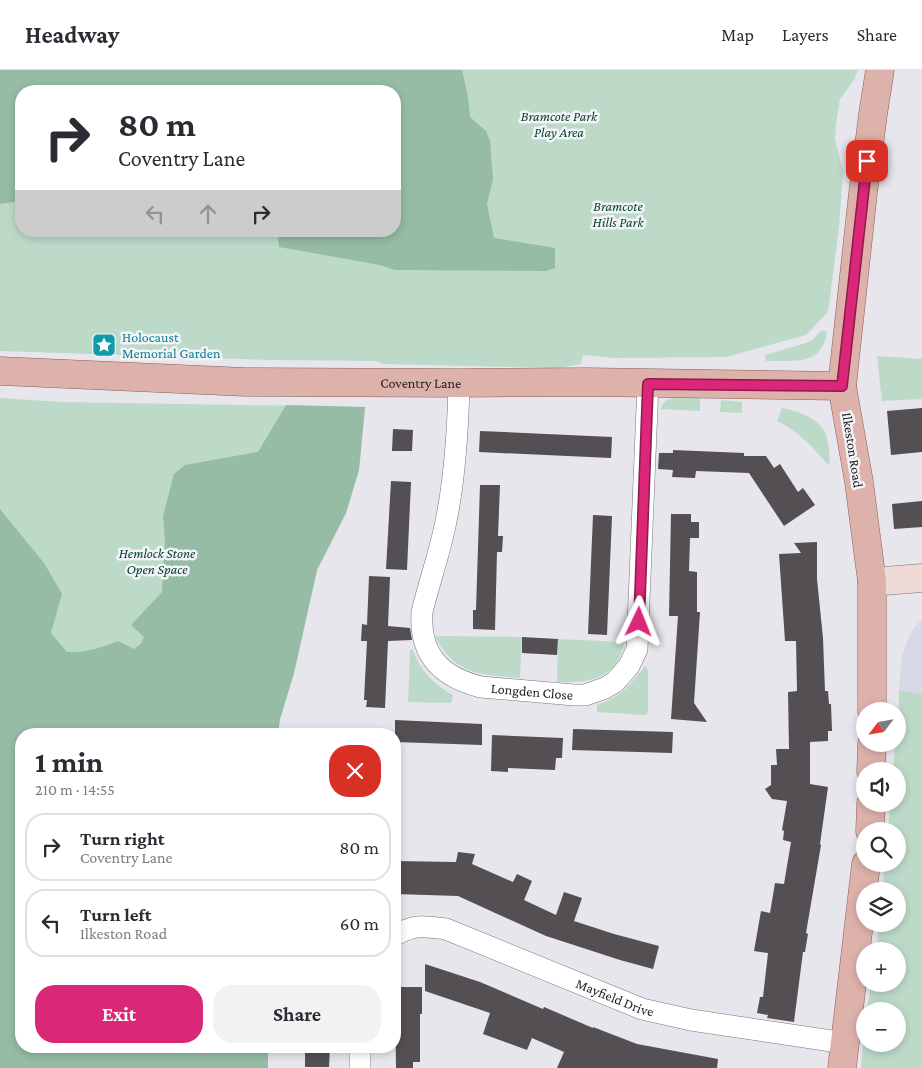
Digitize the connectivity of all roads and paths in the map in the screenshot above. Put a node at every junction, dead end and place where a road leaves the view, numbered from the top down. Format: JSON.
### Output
{"nodes":[{"id":1,"x":880,"y":70,"type":"edge"},
{"id":2,"x":0,"y":371,"type":"edge"},
{"id":3,"x":459,"y":383,"type":"junction"},
{"id":4,"x":648,"y":384,"type":"junction"},
{"id":5,"x":842,"y":386,"type":"junction"},
{"id":6,"x":922,"y":578,"type":"edge"},
{"id":7,"x":872,"y":582,"type":"junction"},
{"id":8,"x":872,"y":702,"type":"edge"},
{"id":9,"x":865,"y":872,"type":"edge"},
{"id":10,"x":401,"y":932,"type":"edge"},
{"id":11,"x":360,"y":1053,"type":"edge"},
{"id":12,"x":844,"y":1056,"type":"edge"},
{"id":13,"x":360,"y":1068,"type":"edge"}],
"edges":[{"from":1,"to":5,"type":"main road","name":"Ilkeston Road"},
{"from":2,"to":3,"type":"main road","name":"Coventry Lane"},
{"from":3,"to":4,"type":"main road","name":"Coventry Lane"},
{"from":3,"to":4,"type":"street","name":"Longden Close"},
{"from":4,"to":5,"type":"main road","name":"Coventry Lane"},
{"from":5,"to":7,"type":"main road","name":"Ilkeston Road"},
{"from":6,"to":7,"type":"main road"},
{"from":7,"to":8,"type":"main road","name":"Ilkeston Road"},
{"from":9,"to":12,"type":"main road"},
{"from":10,"to":12,"type":"street","name":"Mayfield Drive"},
{"from":11,"to":13,"type":"street"}]}
